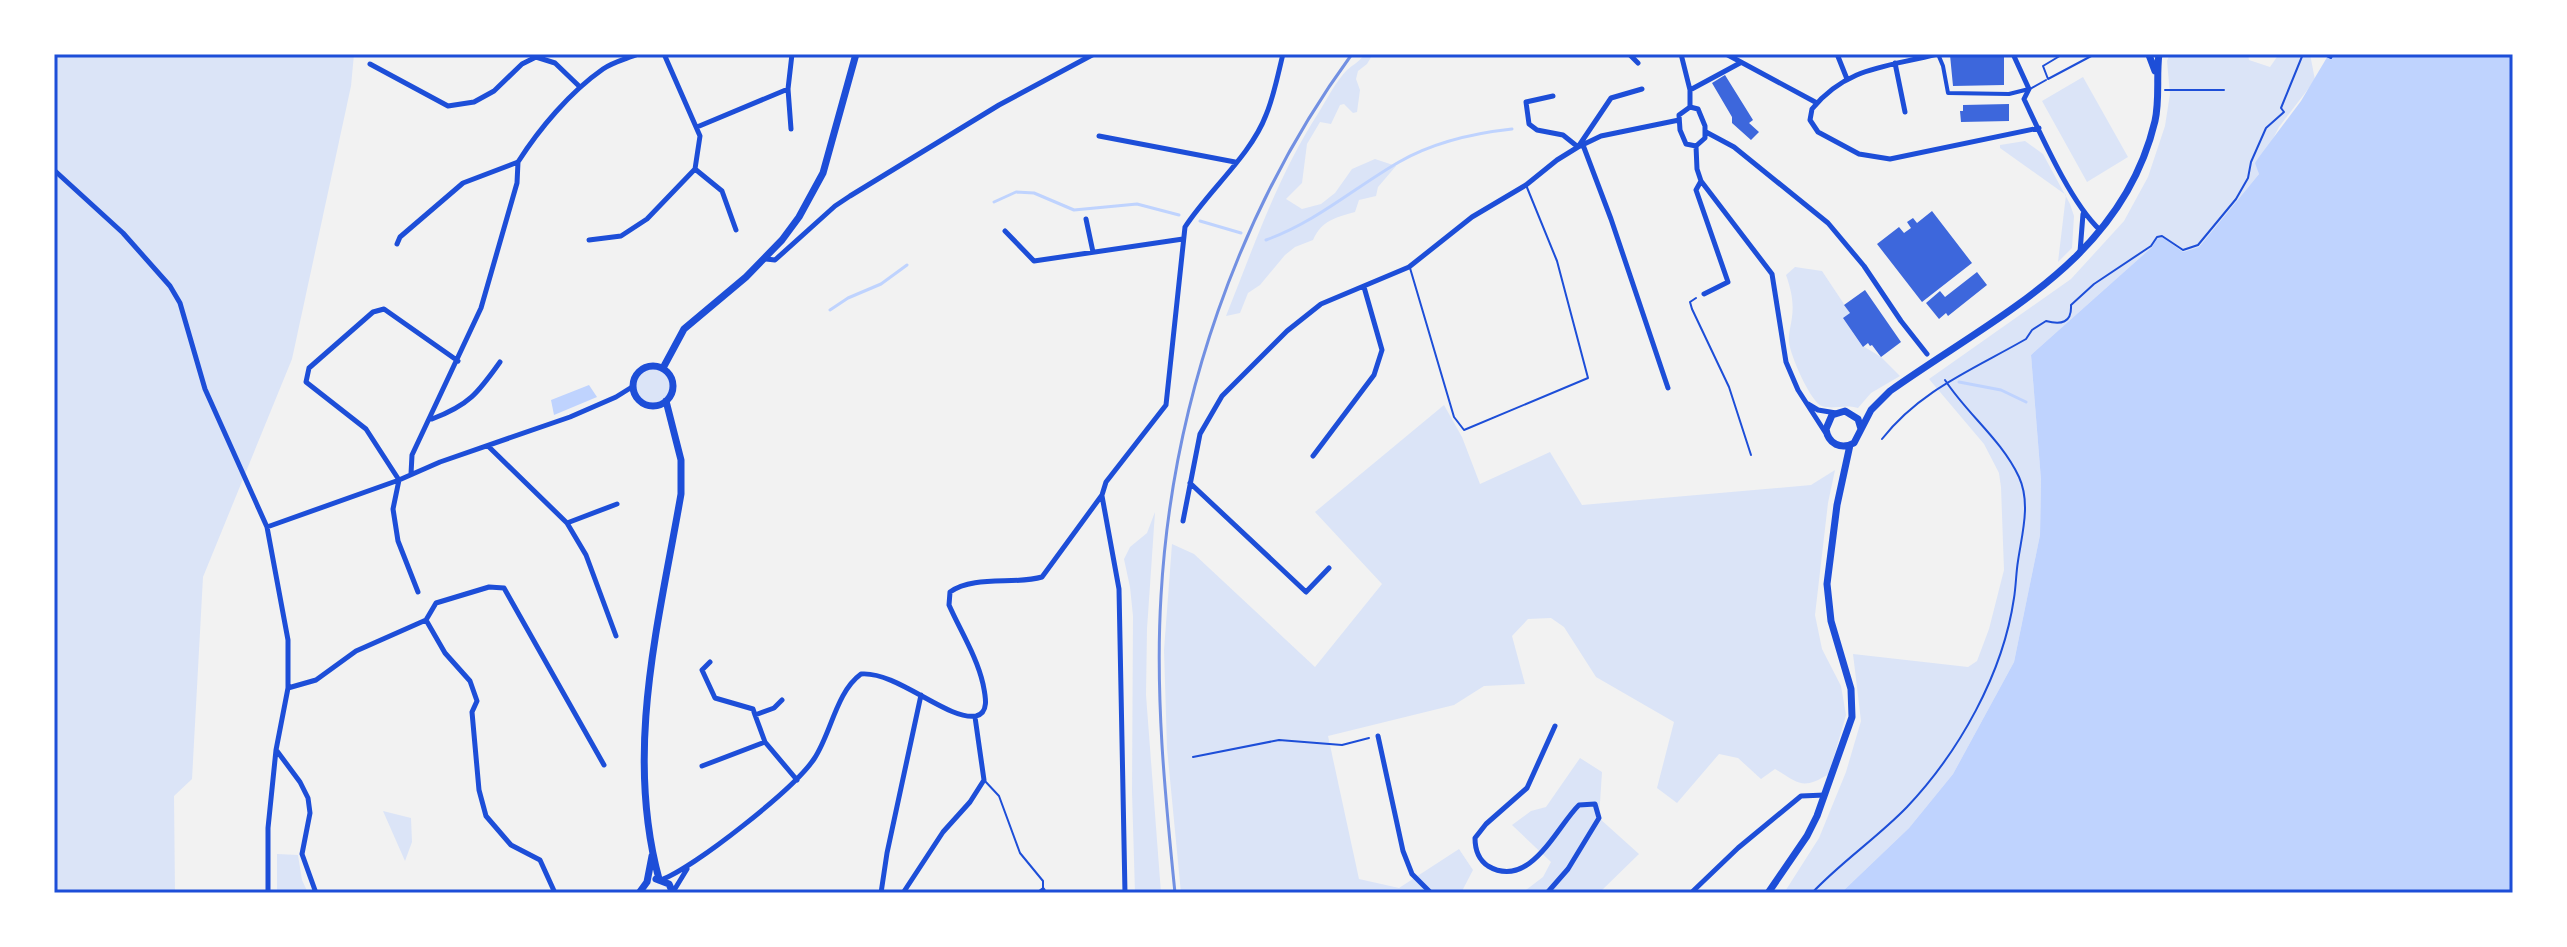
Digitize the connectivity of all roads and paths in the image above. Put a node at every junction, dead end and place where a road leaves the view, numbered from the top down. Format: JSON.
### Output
{"nodes":[{"id":1,"x":638,"y":54,"type":"edge"},
{"id":2,"x":664,"y":54,"type":"edge"},
{"id":3,"x":792,"y":54,"type":"edge"},
{"id":4,"x":856,"y":54,"type":"edge"},
{"id":5,"x":1094,"y":54,"type":"edge"},
{"id":6,"x":1283,"y":54,"type":"edge"},
{"id":7,"x":1629,"y":54,"type":"edge"},
{"id":8,"x":1681,"y":54,"type":"edge"},
{"id":9,"x":1726,"y":54,"type":"edge"},
{"id":10,"x":1837,"y":54,"type":"edge"},
{"id":11,"x":1937,"y":54,"type":"edge"},
{"id":12,"x":2013,"y":54,"type":"edge"},
{"id":13,"x":2063,"y":54,"type":"edge"},
{"id":14,"x":2095,"y":54,"type":"edge"},
{"id":15,"x":2152,"y":54,"type":"edge"},
{"id":16,"x":2303,"y":54,"type":"edge"},
{"id":17,"x":2323,"y":54,"type":"edge"},
{"id":18,"x":2333,"y":54,"type":"edge"},
{"id":19,"x":1741,"y":62,"type":"junction"},
{"id":20,"x":1638,"y":63,"type":"dead end"},
{"id":21,"x":1895,"y":63,"type":"junction"},
{"id":22,"x":370,"y":64,"type":"dead end"},
{"id":23,"x":1847,"y":79,"type":"junction"},
{"id":24,"x":2048,"y":79,"type":"junction"},
{"id":25,"x":580,"y":87,"type":"junction"},
{"id":26,"x":788,"y":89,"type":"junction"},
{"id":27,"x":1642,"y":89,"type":"dead end"},
{"id":28,"x":2029,"y":89,"type":"junction"},
{"id":29,"x":1690,"y":90,"type":"junction"},
{"id":30,"x":2158,"y":90,"type":"junction"},
{"id":31,"x":2224,"y":90,"type":"dead end"},
{"id":32,"x":1553,"y":96,"type":"dead end"},
{"id":33,"x":1817,"y":103,"type":"junction"},
{"id":34,"x":1690,"y":107,"type":"junction"},
{"id":35,"x":1905,"y":112,"type":"dead end"},
{"id":36,"x":1679,"y":120,"type":"junction"},
{"id":37,"x":697,"y":127,"type":"junction"},
{"id":38,"x":2039,"y":128,"type":"junction"},
{"id":39,"x":791,"y":129,"type":"dead end"},
{"id":40,"x":1706,"y":132,"type":"junction"},
{"id":41,"x":1099,"y":136,"type":"dead end"},
{"id":42,"x":1580,"y":146,"type":"junction"},
{"id":43,"x":1696,"y":146,"type":"junction"},
{"id":44,"x":518,"y":162,"type":"junction"},
{"id":45,"x":1235,"y":162,"type":"junction"},
{"id":46,"x":695,"y":169,"type":"junction"},
{"id":47,"x":54,"y":170,"type":"edge"},
{"id":48,"x":1701,"y":181,"type":"junction"},
{"id":49,"x":1526,"y":185,"type":"junction"},
{"id":50,"x":2083,"y":213,"type":"junction"},
{"id":51,"x":1086,"y":219,"type":"dead end"},
{"id":52,"x":736,"y":230,"type":"dead end"},
{"id":53,"x":1005,"y":231,"type":"dead end"},
{"id":54,"x":2101,"y":231,"type":"junction"},
{"id":55,"x":1183,"y":239,"type":"junction"},
{"id":56,"x":589,"y":240,"type":"dead end"},
{"id":57,"x":397,"y":244,"type":"dead end"},
{"id":58,"x":1093,"y":252,"type":"junction"},
{"id":59,"x":2080,"y":255,"type":"junction"},
{"id":60,"x":766,"y":259,"type":"junction"},
{"id":61,"x":1409,"y":267,"type":"junction"},
{"id":62,"x":1364,"y":287,"type":"junction"},
{"id":63,"x":1704,"y":294,"type":"joint"},
{"id":64,"x":1927,"y":354,"type":"dead end"},
{"id":65,"x":458,"y":361,"type":"junction"},
{"id":66,"x":500,"y":362,"type":"dead end"},
{"id":67,"x":663,"y":368,"type":"junction"},
{"id":68,"x":1946,"y":381,"type":"junction"},
{"id":69,"x":632,"y":387,"type":"junction"},
{"id":70,"x":1668,"y":388,"type":"dead end"},
{"id":71,"x":666,"y":401,"type":"junction"},
{"id":72,"x":1807,"y":404,"type":"junction"},
{"id":73,"x":1871,"y":410,"type":"junction"},
{"id":74,"x":1837,"y":413,"type":"junction"},
{"id":75,"x":1854,"y":415,"type":"junction"},
{"id":76,"x":430,"y":419,"type":"junction"},
{"id":77,"x":1861,"y":429,"type":"junction"},
{"id":78,"x":1826,"y":434,"type":"junction"},
{"id":79,"x":1882,"y":439,"type":"dead end"},
{"id":80,"x":1837,"y":445,"type":"junction"},
{"id":81,"x":1850,"y":445,"type":"junction"},
{"id":82,"x":488,"y":446,"type":"junction"},
{"id":83,"x":1751,"y":455,"type":"dead end"},
{"id":84,"x":1313,"y":456,"type":"dead end"},
{"id":85,"x":1844,"y":465,"type":"junction"},
{"id":86,"x":411,"y":474,"type":"junction"},
{"id":87,"x":399,"y":480,"type":"junction"},
{"id":88,"x":1190,"y":483,"type":"junction"},
{"id":89,"x":1102,"y":495,"type":"junction"},
{"id":90,"x":617,"y":504,"type":"dead end"},
{"id":91,"x":1183,"y":521,"type":"dead end"},
{"id":92,"x":567,"y":523,"type":"junction"},
{"id":93,"x":267,"y":527,"type":"junction"},
{"id":94,"x":1329,"y":568,"type":"dead end"},
{"id":95,"x":418,"y":592,"type":"dead end"},
{"id":96,"x":426,"y":620,"type":"junction"},
{"id":97,"x":616,"y":636,"type":"dead end"},
{"id":98,"x":710,"y":662,"type":"dead end"},
{"id":99,"x":288,"y":688,"type":"junction"},
{"id":100,"x":921,"y":695,"type":"junction"},
{"id":101,"x":782,"y":700,"type":"dead end"},
{"id":102,"x":755,"y":715,"type":"junction"},
{"id":103,"x":975,"y":716,"type":"junction"},
{"id":104,"x":1555,"y":726,"type":"dead end"},
{"id":105,"x":1378,"y":736,"type":"joint"},
{"id":106,"x":765,"y":742,"type":"junction"},
{"id":107,"x":276,"y":750,"type":"junction"},
{"id":108,"x":1193,"y":757,"type":"dead end"},
{"id":109,"x":604,"y":765,"type":"dead end"},
{"id":110,"x":702,"y":766,"type":"dead end"},
{"id":111,"x":797,"y":780,"type":"junction"},
{"id":112,"x":984,"y":780,"type":"junction"},
{"id":113,"x":1826,"y":795,"type":"junction"},
{"id":114,"x":652,"y":854,"type":"junction"},
{"id":115,"x":688,"y":868,"type":"junction"},
{"id":116,"x":660,"y":879,"type":"junction"},
{"id":117,"x":647,"y":882,"type":"junction"},
{"id":118,"x":1041,"y":891,"type":"edge"},
{"id":119,"x":673,"y":892,"type":"edge"},
{"id":120,"x":268,"y":893,"type":"edge"},
{"id":121,"x":316,"y":893,"type":"edge"},
{"id":122,"x":555,"y":893,"type":"edge"},
{"id":123,"x":639,"y":893,"type":"edge"},
{"id":124,"x":881,"y":893,"type":"edge"},
{"id":125,"x":903,"y":893,"type":"edge"},
{"id":126,"x":1125,"y":893,"type":"edge"},
{"id":127,"x":1431,"y":893,"type":"edge"},
{"id":128,"x":1547,"y":893,"type":"edge"},
{"id":129,"x":1691,"y":893,"type":"edge"},
{"id":130,"x":1768,"y":893,"type":"edge"},
{"id":131,"x":1812,"y":893,"type":"edge"}],
"edges":[{"from":1,"to":25,"type":"street"},
{"from":2,"to":37,"type":"street"},
{"from":3,"to":26,"type":"street"},
{"from":4,"to":60,"type":"main road"},
{"from":5,"to":60,"type":"street"},
{"from":6,"to":45,"type":"street"},
{"from":7,"to":20,"type":"street"},
{"from":8,"to":29,"type":"street"},
{"from":9,"to":19,"type":"street"},
{"from":10,"to":23,"type":"street"},
{"from":11,"to":21,"type":"street"},
{"from":11,"to":28,"type":"street"},
{"from":12,"to":28,"type":"street"},
{"from":13,"to":24,"type":"lane"},
{"from":14,"to":24,"type":"lane"},
{"from":15,"to":30,"type":"main road"},
{"from":16,"to":68,"type":"path"},
{"from":17,"to":18,"type":"path"},
{"from":19,"to":29,"type":"street"},
{"from":19,"to":33,"type":"street"},
{"from":21,"to":23,"type":"street"},
{"from":21,"to":35,"type":"street"},
{"from":22,"to":25,"type":"street"},
{"from":23,"to":33,"type":"street"},
{"from":24,"to":28,"type":"lane"},
{"from":25,"to":44,"type":"street"},
{"from":26,"to":37,"type":"street"},
{"from":26,"to":39,"type":"street"},
{"from":27,"to":42,"type":"street"},
{"from":28,"to":38,"type":"street"},
{"from":29,"to":34,"type":"street"},
{"from":30,"to":31,"type":"path"},
{"from":30,"to":54,"type":"main road"},
{"from":32,"to":42,"type":"street"},
{"from":33,"to":38,"type":"street"},
{"from":34,"to":36,"type":"street"},
{"from":34,"to":40,"type":"street"},
{"from":36,"to":42,"type":"street"},
{"from":36,"to":43,"type":"street"},
{"from":37,"to":46,"type":"street"},
{"from":38,"to":50,"type":"street"},
{"from":40,"to":43,"type":"street"},
{"from":40,"to":64,"type":"street"},
{"from":41,"to":45,"type":"street"},
{"from":42,"to":49,"type":"street"},
{"from":42,"to":70,"type":"street"},
{"from":43,"to":48,"type":"street"},
{"from":44,"to":57,"type":"street"},
{"from":44,"to":65,"type":"street"},
{"from":45,"to":55,"type":"street"},
{"from":46,"to":52,"type":"street"},
{"from":46,"to":56,"type":"street"},
{"from":47,"to":93,"type":"street"},
{"from":48,"to":63,"type":"street"},
{"from":48,"to":72,"type":"street"},
{"from":49,"to":61,"type":"street"},
{"from":49,"to":61,"type":"lane"},
{"from":50,"to":54,"type":"street"},
{"from":50,"to":59,"type":"street"},
{"from":51,"to":58,"type":"street"},
{"from":53,"to":58,"type":"street"},
{"from":54,"to":59,"type":"main road"},
{"from":55,"to":58,"type":"street"},
{"from":55,"to":89,"type":"street"},
{"from":59,"to":73,"type":"main road"},
{"from":60,"to":67,"type":"main road"},
{"from":61,"to":62,"type":"street"},
{"from":62,"to":84,"type":"street"},
{"from":62,"to":88,"type":"street"},
{"from":63,"to":83,"type":"path"},
{"from":65,"to":76,"type":"street"},
{"from":65,"to":87,"type":"street"},
{"from":66,"to":76,"type":"street"},
{"from":67,"to":69,"type":"main road"},
{"from":67,"to":71,"type":"main road"},
{"from":68,"to":79,"type":"path"},
{"from":68,"to":131,"type":"path"},
{"from":69,"to":71,"type":"main road"},
{"from":69,"to":82,"type":"street"},
{"from":71,"to":114,"type":"main road"},
{"from":72,"to":74,"type":"street"},
{"from":72,"to":78,"type":"street"},
{"from":73,"to":75,"type":"main road"},
{"from":73,"to":77,"type":"main road"},
{"from":74,"to":75,"type":"main road"},
{"from":74,"to":78,"type":"main road"},
{"from":75,"to":77,"type":"main road"},
{"from":76,"to":86,"type":"street"},
{"from":77,"to":81,"type":"main road"},
{"from":78,"to":80,"type":"main road"},
{"from":80,"to":81,"type":"main road"},
{"from":80,"to":85,"type":"main road"},
{"from":81,"to":85,"type":"main road"},
{"from":82,"to":86,"type":"street"},
{"from":82,"to":92,"type":"street"},
{"from":85,"to":113,"type":"main road"},
{"from":86,"to":87,"type":"street"},
{"from":87,"to":93,"type":"street"},
{"from":87,"to":95,"type":"street"},
{"from":88,"to":91,"type":"street"},
{"from":88,"to":94,"type":"street"},
{"from":89,"to":103,"type":"street"},
{"from":89,"to":126,"type":"street"},
{"from":90,"to":92,"type":"street"},
{"from":92,"to":97,"type":"street"},
{"from":93,"to":99,"type":"street"},
{"from":96,"to":99,"type":"street"},
{"from":96,"to":109,"type":"street"},
{"from":96,"to":122,"type":"street"},
{"from":98,"to":102,"type":"street"},
{"from":99,"to":107,"type":"street"},
{"from":100,"to":103,"type":"street"},
{"from":100,"to":111,"type":"street"},
{"from":100,"to":124,"type":"street"},
{"from":101,"to":102,"type":"street"},
{"from":102,"to":106,"type":"street"},
{"from":103,"to":112,"type":"street"},
{"from":104,"to":128,"type":"street"},
{"from":105,"to":108,"type":"path"},
{"from":105,"to":127,"type":"street"},
{"from":106,"to":110,"type":"street"},
{"from":106,"to":111,"type":"street"},
{"from":107,"to":120,"type":"street"},
{"from":107,"to":121,"type":"street"},
{"from":111,"to":115,"type":"street"},
{"from":112,"to":118,"type":"lane"},
{"from":112,"to":125,"type":"street"},
{"from":113,"to":129,"type":"street"},
{"from":113,"to":130,"type":"main road"},
{"from":114,"to":116,"type":"main road"},
{"from":114,"to":117,"type":"main road"},
{"from":115,"to":116,"type":"street"},
{"from":115,"to":119,"type":"street"},
{"from":116,"to":117,"type":"main road"},
{"from":116,"to":119,"type":"main road"},
{"from":117,"to":123,"type":"main road"}]}
